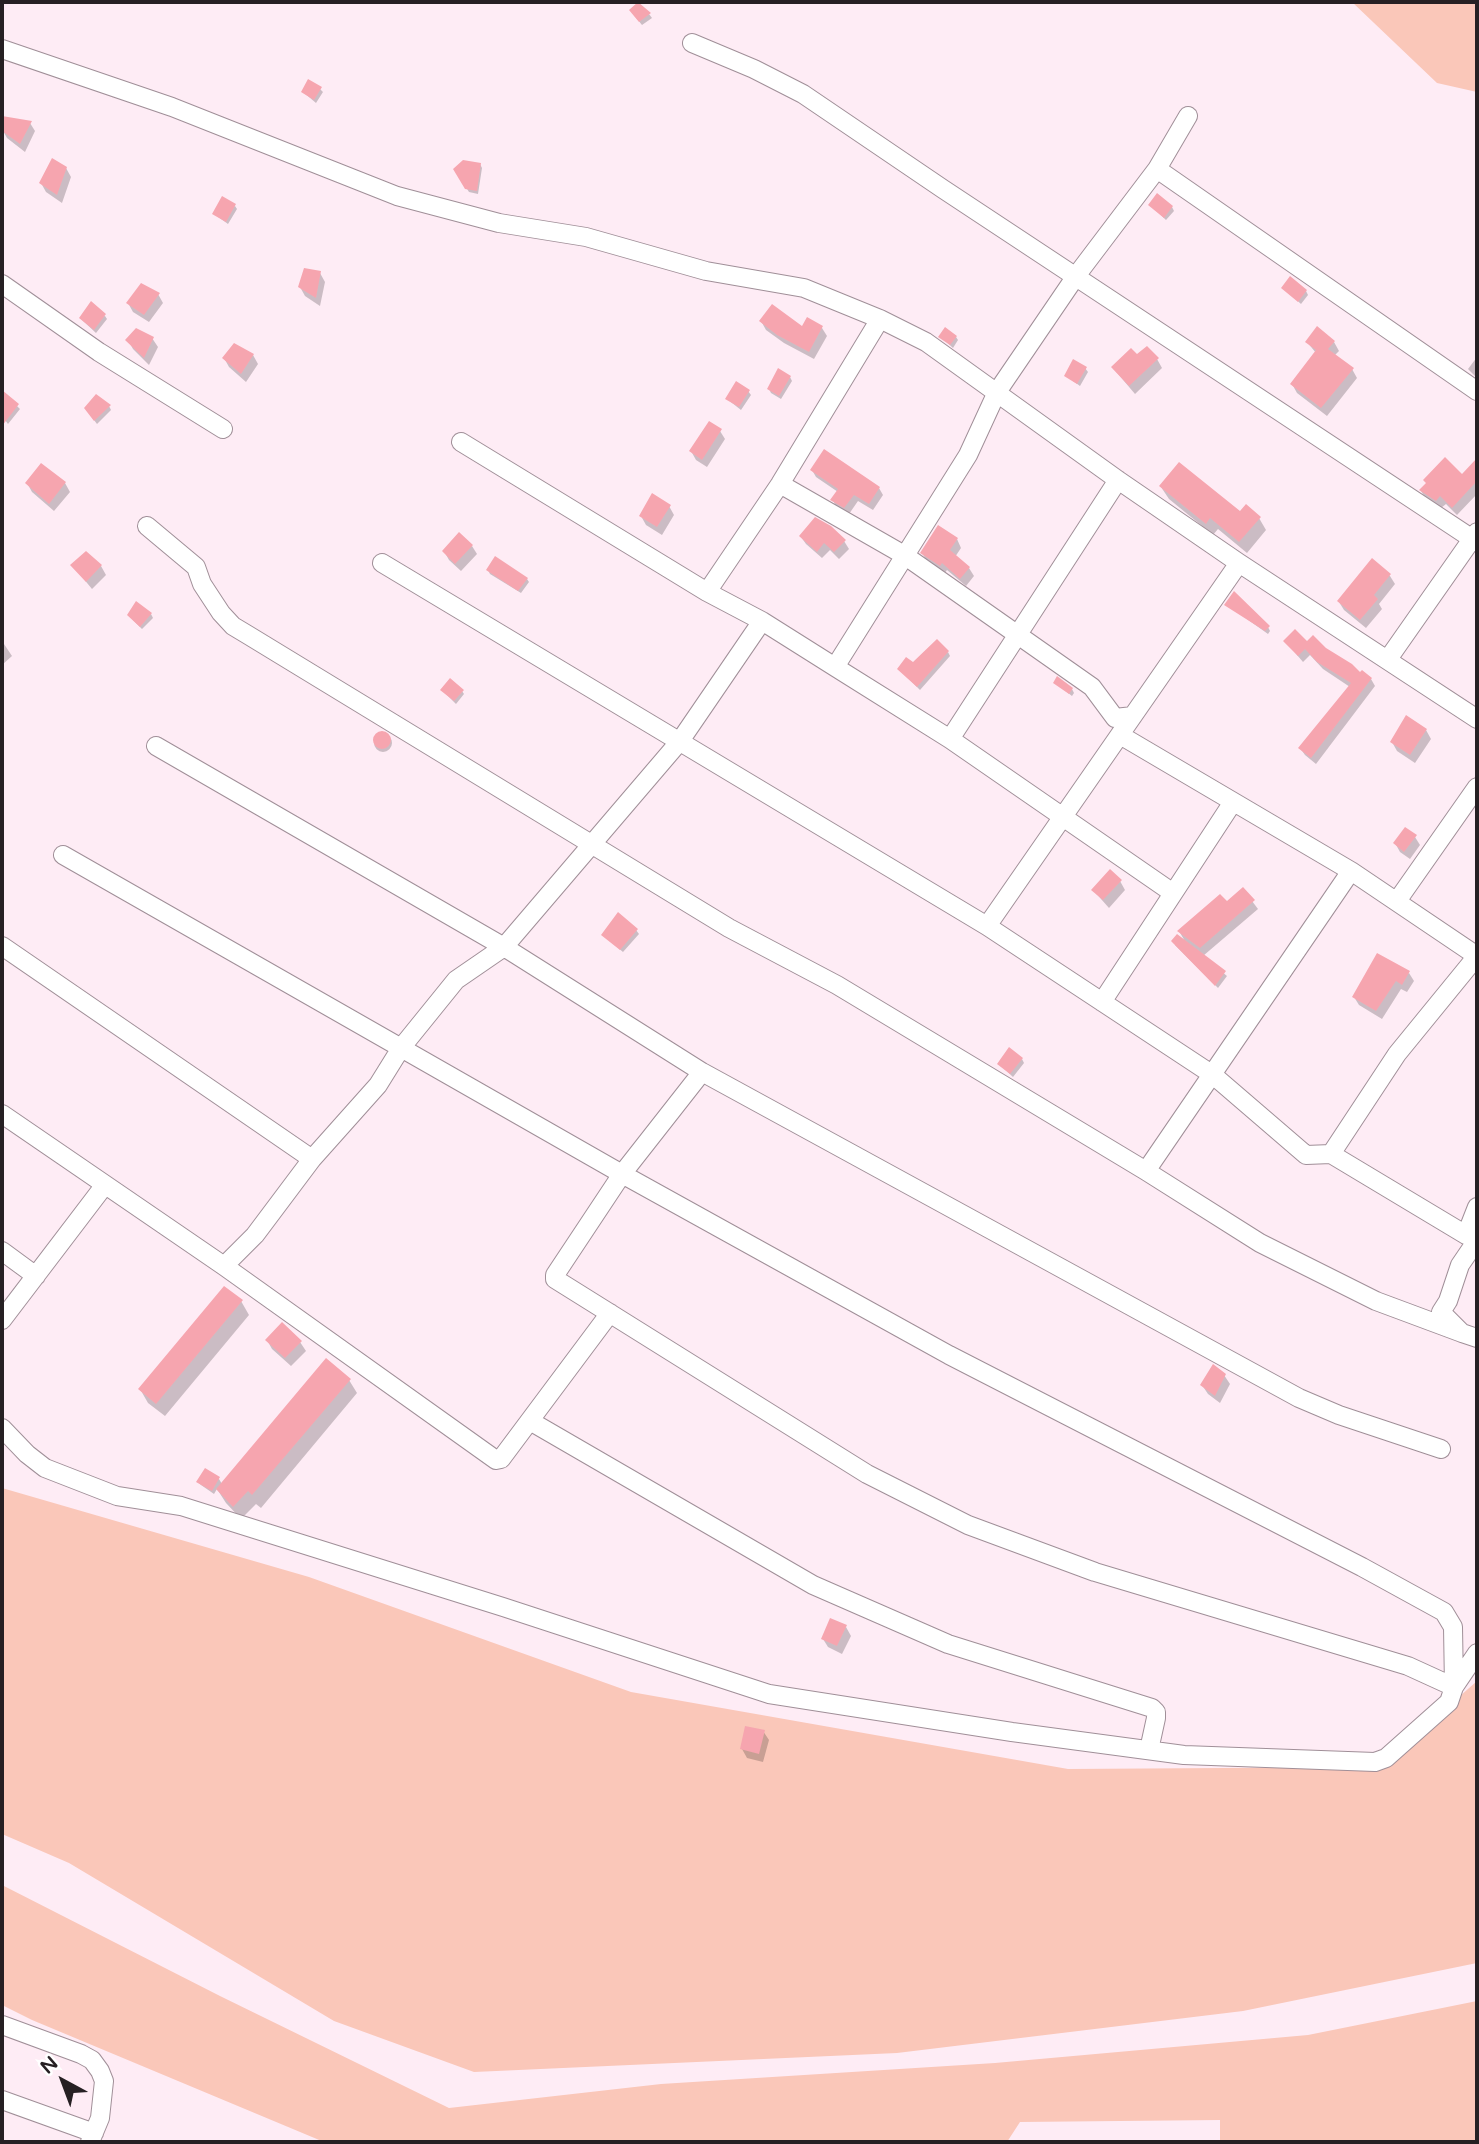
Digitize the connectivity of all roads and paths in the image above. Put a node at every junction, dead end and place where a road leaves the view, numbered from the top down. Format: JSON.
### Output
{"nodes":[{"id":1,"x":692,"y":43,"type":"dead end"},
{"id":2,"x":2,"y":49,"type":"edge"},
{"id":3,"x":1188,"y":116,"type":"dead end"},
{"id":4,"x":1157,"y":169,"type":"junction"},
{"id":5,"x":1076,"y":276,"type":"junction"},
{"id":6,"x":2,"y":284,"type":"edge"},
{"id":7,"x":880,"y":319,"type":"junction"},
{"id":8,"x":1477,"y":391,"type":"edge"},
{"id":9,"x":997,"y":392,"type":"junction"},
{"id":10,"x":223,"y":429,"type":"dead end"},
{"id":11,"x":461,"y":442,"type":"dead end"},
{"id":12,"x":1118,"y":480,"type":"junction"},
{"id":13,"x":780,"y":484,"type":"junction"},
{"id":14,"x":147,"y":526,"type":"dead end"},
{"id":15,"x":1476,"y":538,"type":"edge"},
{"id":16,"x":904,"y":555,"type":"junction"},
{"id":17,"x":382,"y":563,"type":"dead end"},
{"id":18,"x":1239,"y":563,"type":"junction"},
{"id":19,"x":707,"y":592,"type":"junction"},
{"id":20,"x":762,"y":621,"type":"junction"},
{"id":21,"x":1017,"y":636,"type":"junction"},
{"id":22,"x":1388,"y":659,"type":"junction"},
{"id":23,"x":835,"y":667,"type":"junction"},
{"id":24,"x":1133,"y":716,"type":"junction"},
{"id":25,"x":1477,"y":719,"type":"edge"},
{"id":26,"x":1120,"y":734,"type":"junction"},
{"id":27,"x":950,"y":740,"type":"junction"},
{"id":28,"x":680,"y":741,"type":"junction"},
{"id":29,"x":156,"y":747,"type":"dead end"},
{"id":30,"x":1477,"y":787,"type":"edge"},
{"id":31,"x":1233,"y":802,"type":"junction"},
{"id":32,"x":1062,"y":817,"type":"junction"},
{"id":33,"x":592,"y":844,"type":"junction"},
{"id":34,"x":63,"y":855,"type":"dead end"},
{"id":35,"x":1351,"y":872,"type":"junction"},
{"id":36,"x":1173,"y":893,"type":"junction"},
{"id":37,"x":1397,"y":901,"type":"junction"},
{"id":38,"x":986,"y":926,"type":"junction"},
{"id":39,"x":2,"y":946,"type":"edge"},
{"id":40,"x":504,"y":947,"type":"junction"},
{"id":41,"x":1101,"y":1002,"type":"junction"},
{"id":42,"x":401,"y":1048,"type":"junction"},
{"id":43,"x":702,"y":1072,"type":"junction"},
{"id":44,"x":1213,"y":1076,"type":"junction"},
{"id":45,"x":2,"y":1114,"type":"edge"},
{"id":46,"x":1331,"y":1154,"type":"junction"},
{"id":47,"x":312,"y":1159,"type":"junction"},
{"id":48,"x":1146,"y":1171,"type":"junction"},
{"id":49,"x":622,"y":1174,"type":"junction"},
{"id":50,"x":104,"y":1186,"type":"junction"},
{"id":51,"x":1477,"y":1207,"type":"edge"},
{"id":52,"x":1473,"y":1238,"type":"edge"},
{"id":53,"x":2,"y":1251,"type":"edge"},
{"id":54,"x":224,"y":1266,"type":"junction"},
{"id":55,"x":36,"y":1276,"type":"junction"},
{"id":56,"x":610,"y":1313,"type":"junction"},
{"id":57,"x":2,"y":1320,"type":"edge"},
{"id":58,"x":1470,"y":1336,"type":"edge"},
{"id":59,"x":530,"y":1421,"type":"junction"},
{"id":60,"x":2,"y":1427,"type":"edge"},
{"id":61,"x":1441,"y":1449,"type":"dead end"},
{"id":62,"x":1477,"y":1653,"type":"edge"},
{"id":63,"x":1454,"y":1687,"type":"junction"},
{"id":64,"x":1149,"y":1750,"type":"junction"},
{"id":65,"x":2,"y":2025,"type":"edge"},
{"id":66,"x":2,"y":2100,"type":"edge"},
{"id":67,"x":92,"y":2138,"type":"edge"}],
"edges":[{"from":1,"to":5,"type":"street"},
{"from":2,"to":7,"type":"street"},
{"from":3,"to":4,"type":"street"},
{"from":4,"to":5,"type":"street"},
{"from":4,"to":8,"type":"street"},
{"from":5,"to":9,"type":"street"},
{"from":5,"to":15,"type":"street"},
{"from":6,"to":10,"type":"street"},
{"from":7,"to":9,"type":"street"},
{"from":7,"to":13,"type":"street"},
{"from":9,"to":12,"type":"street"},
{"from":9,"to":16,"type":"street"},
{"from":11,"to":19,"type":"street"},
{"from":12,"to":18,"type":"street"},
{"from":12,"to":21,"type":"street"},
{"from":13,"to":16,"type":"street"},
{"from":13,"to":19,"type":"street"},
{"from":14,"to":33,"type":"street"},
{"from":15,"to":22,"type":"street"},
{"from":16,"to":21,"type":"street"},
{"from":16,"to":23,"type":"street"},
{"from":17,"to":28,"type":"street"},
{"from":18,"to":22,"type":"street"},
{"from":18,"to":24,"type":"street"},
{"from":19,"to":20,"type":"street"},
{"from":20,"to":23,"type":"street"},
{"from":20,"to":28,"type":"street"},
{"from":21,"to":24,"type":"street"},
{"from":21,"to":27,"type":"street"},
{"from":22,"to":25,"type":"street"},
{"from":23,"to":27,"type":"street"},
{"from":24,"to":26,"type":"street"},
{"from":26,"to":31,"type":"street"},
{"from":26,"to":32,"type":"street"},
{"from":27,"to":32,"type":"street"},
{"from":28,"to":33,"type":"street"},
{"from":28,"to":38,"type":"street"},
{"from":29,"to":40,"type":"street"},
{"from":30,"to":37,"type":"street"},
{"from":31,"to":35,"type":"street"},
{"from":31,"to":36,"type":"street"},
{"from":32,"to":36,"type":"street"},
{"from":32,"to":38,"type":"street"},
{"from":33,"to":40,"type":"street"},
{"from":33,"to":48,"type":"street"},
{"from":34,"to":42,"type":"street"},
{"from":35,"to":37,"type":"street"},
{"from":35,"to":44,"type":"street"},
{"from":36,"to":41,"type":"street"},
{"from":37,"to":46,"type":"street"},
{"from":38,"to":41,"type":"street"},
{"from":39,"to":47,"type":"street"},
{"from":40,"to":42,"type":"street"},
{"from":40,"to":43,"type":"street"},
{"from":41,"to":44,"type":"street"},
{"from":42,"to":47,"type":"street"},
{"from":42,"to":49,"type":"street"},
{"from":43,"to":49,"type":"street"},
{"from":43,"to":61,"type":"street"},
{"from":44,"to":46,"type":"street"},
{"from":44,"to":48,"type":"street"},
{"from":45,"to":50,"type":"street"},
{"from":46,"to":52,"type":"street"},
{"from":47,"to":54,"type":"street"},
{"from":48,"to":58,"type":"street"},
{"from":49,"to":56,"type":"street"},
{"from":49,"to":63,"type":"street"},
{"from":50,"to":54,"type":"street"},
{"from":50,"to":55,"type":"street"},
{"from":51,"to":52,"type":"street"},
{"from":52,"to":58,"type":"street"},
{"from":53,"to":55,"type":"street"},
{"from":54,"to":59,"type":"street"},
{"from":55,"to":57,"type":"street"},
{"from":56,"to":59,"type":"street"},
{"from":56,"to":63,"type":"street"},
{"from":59,"to":64,"type":"street"},
{"from":60,"to":64,"type":"street"},
{"from":62,"to":63,"type":"street"},
{"from":63,"to":64,"type":"street"},
{"from":65,"to":67,"type":"street"},
{"from":66,"to":67,"type":"street"}]}
